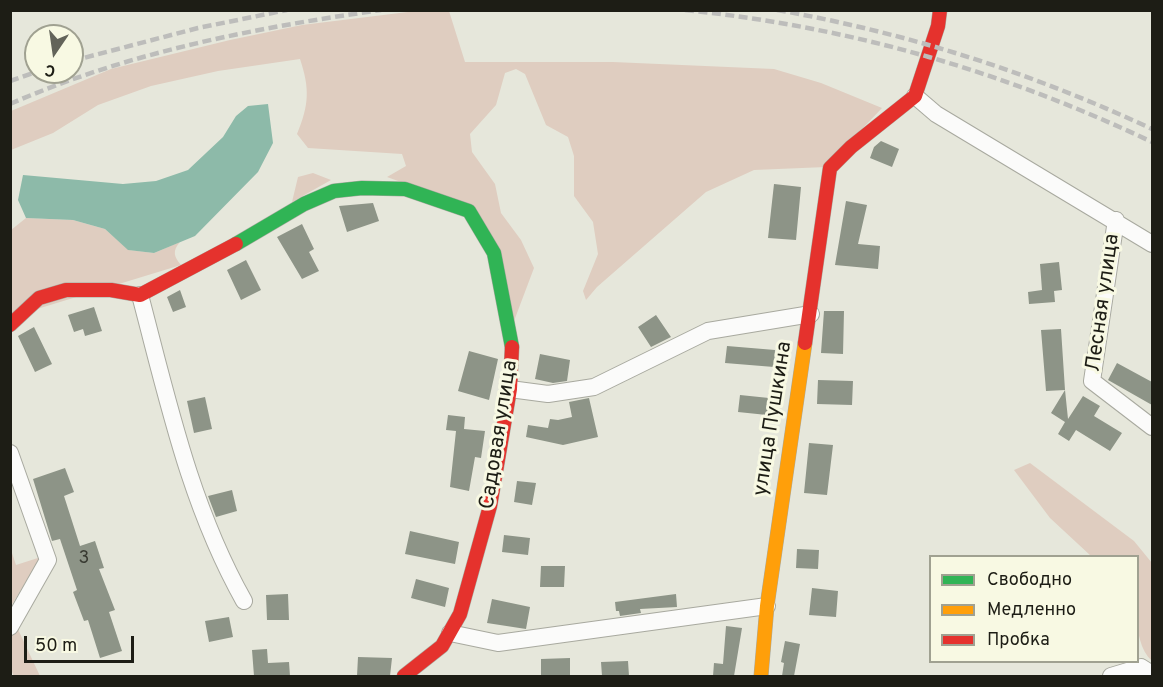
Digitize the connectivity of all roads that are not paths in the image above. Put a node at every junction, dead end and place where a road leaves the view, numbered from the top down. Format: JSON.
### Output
{"nodes":[{"id":1,"x":940,"y":10,"type":"edge"},
{"id":2,"x":915,"y":96,"type":"junction"},
{"id":3,"x":1116,"y":220,"type":"junction"},
{"id":4,"x":1152,"y":244,"type":"edge"},
{"id":5,"x":140,"y":295,"type":"junction"},
{"id":6,"x":811,"y":314,"type":"junction"},
{"id":7,"x":10,"y":325,"type":"edge"},
{"id":8,"x":510,"y":389,"type":"junction"},
{"id":9,"x":1152,"y":428,"type":"edge"},
{"id":10,"x":10,"y":453,"type":"edge"},
{"id":11,"x":244,"y":601,"type":"dead end"},
{"id":12,"x":767,"y":606,"type":"junction"},
{"id":13,"x":10,"y":627,"type":"edge"},
{"id":14,"x":450,"y":633,"type":"junction"},
{"id":15,"x":1152,"y":674,"type":"edge"},
{"id":16,"x":404,"y":676,"type":"edge"},
{"id":17,"x":761,"y":676,"type":"edge"},
{"id":18,"x":1111,"y":676,"type":"edge"}],
"edges":[{"from":1,"to":2,"type":"street"},
{"from":2,"to":3,"type":"street"},
{"from":2,"to":6,"type":"street","name":"улица Пушкина"},
{"from":3,"to":4,"type":"street"},
{"from":3,"to":9,"type":"street","name":"Лесная улица"},
{"from":5,"to":7,"type":"street"},
{"from":5,"to":8,"type":"street","name":"Садовая улица"},
{"from":5,"to":11,"type":"street"},
{"from":6,"to":8,"type":"street"},
{"from":6,"to":12,"type":"street","name":"улица Пушкина"},
{"from":8,"to":14,"type":"street","name":"Садовая улица"},
{"from":10,"to":13,"type":"street"},
{"from":12,"to":14,"type":"street"},
{"from":12,"to":17,"type":"street","name":"улица Пушкина"},
{"from":14,"to":16,"type":"street","name":"Садовая улица"},
{"from":15,"to":18,"type":"street"}]}
